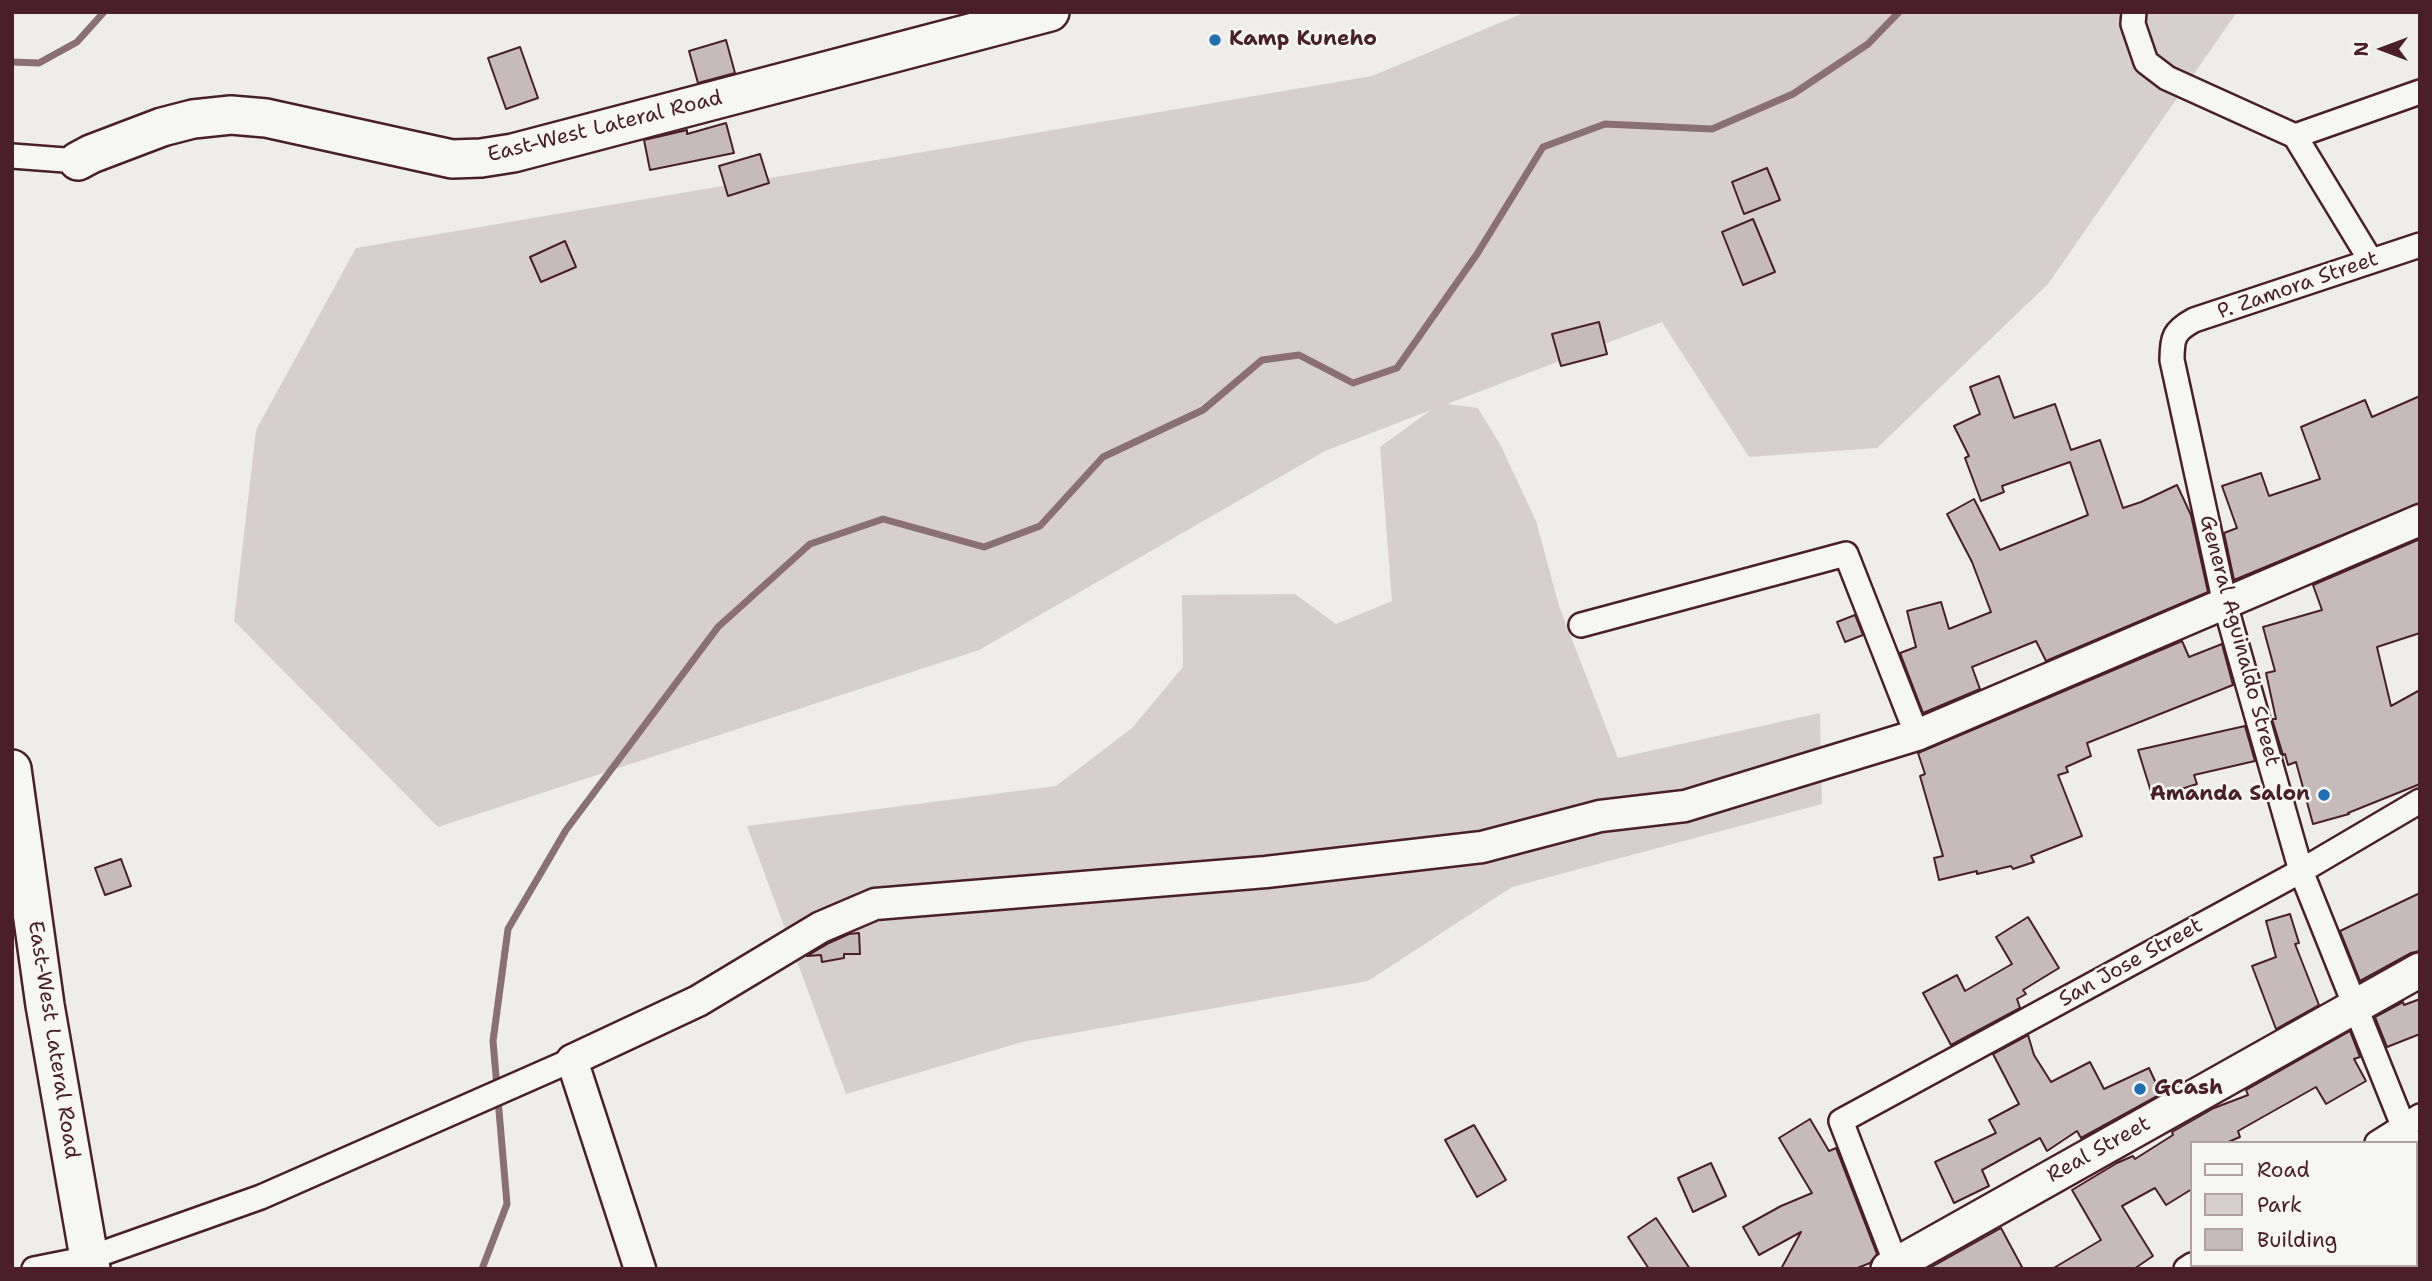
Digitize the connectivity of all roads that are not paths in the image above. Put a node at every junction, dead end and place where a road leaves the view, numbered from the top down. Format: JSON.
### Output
{"nodes":[{"id":1,"x":1050,"y":12,"type":"edge"},
{"id":2,"x":2134,"y":12,"type":"edge"},
{"id":3,"x":2420,"y":92,"type":"edge"},
{"id":4,"x":2295,"y":136,"type":"junction"},
{"id":5,"x":12,"y":156,"type":"edge"},
{"id":6,"x":78,"y":161,"type":"joint"},
{"id":7,"x":2420,"y":245,"type":"edge"},
{"id":8,"x":2371,"y":261,"type":"junction"},
{"id":9,"x":2178,"y":329,"type":"joint"},
{"id":10,"x":2420,"y":520,"type":"edge"},
{"id":11,"x":2225,"y":604,"type":"junction"},
{"id":12,"x":1581,"y":625,"type":"dead end"},
{"id":13,"x":1917,"y":735,"type":"junction"},
{"id":14,"x":12,"y":769,"type":"edge"},
{"id":15,"x":2420,"y":801,"type":"edge"},
{"id":16,"x":2301,"y":871,"type":"junction"},
{"id":17,"x":2420,"y":970,"type":"edge"},
{"id":18,"x":2354,"y":1007,"type":"junction"},
{"id":19,"x":572,"y":1060,"type":"junction"},
{"id":20,"x":2411,"y":1128,"type":"edge"},
{"id":21,"x":2381,"y":1141,"type":"edge"},
{"id":22,"x":90,"y":1264,"type":"edge"},
{"id":23,"x":1894,"y":1267,"type":"edge"},
{"id":24,"x":34,"y":1269,"type":"edge"},
{"id":25,"x":640,"y":1269,"type":"edge"}],
"edges":[{"from":1,"to":6,"type":"main road","name":"East-West Lateral Road"},
{"from":2,"to":4,"type":"street"},
{"from":3,"to":4,"type":"street"},
{"from":4,"to":8,"type":"street"},
{"from":5,"to":6,"type":"street"},
{"from":7,"to":8,"type":"street","name":"P. Zamora Street"},
{"from":8,"to":9,"type":"street","name":"P. Zamora Street"},
{"from":9,"to":11,"type":"street","name":"General Aguinaldo Street"},
{"from":10,"to":11,"type":"street"},
{"from":11,"to":13,"type":"street"},
{"from":11,"to":16,"type":"street","name":"General Aguinaldo Street"},
{"from":12,"to":13,"type":"street"},
{"from":13,"to":19,"type":"street"},
{"from":14,"to":22,"type":"main road","name":"East-West Lateral Road"},
{"from":15,"to":16,"type":"street","name":"San Jose Street"},
{"from":16,"to":18,"type":"street","name":"General Aguinaldo Street"},
{"from":16,"to":23,"type":"street","name":"San Jose Street"},
{"from":17,"to":18,"type":"main road","name":"Real Street"},
{"from":18,"to":20,"type":"street","name":"General Aguinaldo Street"},
{"from":18,"to":23,"type":"main road","name":"Real Street"},
{"from":19,"to":22,"type":"street"},
{"from":19,"to":25,"type":"street"},
{"from":20,"to":21,"type":"street"},
{"from":22,"to":24,"type":"street"}]}
